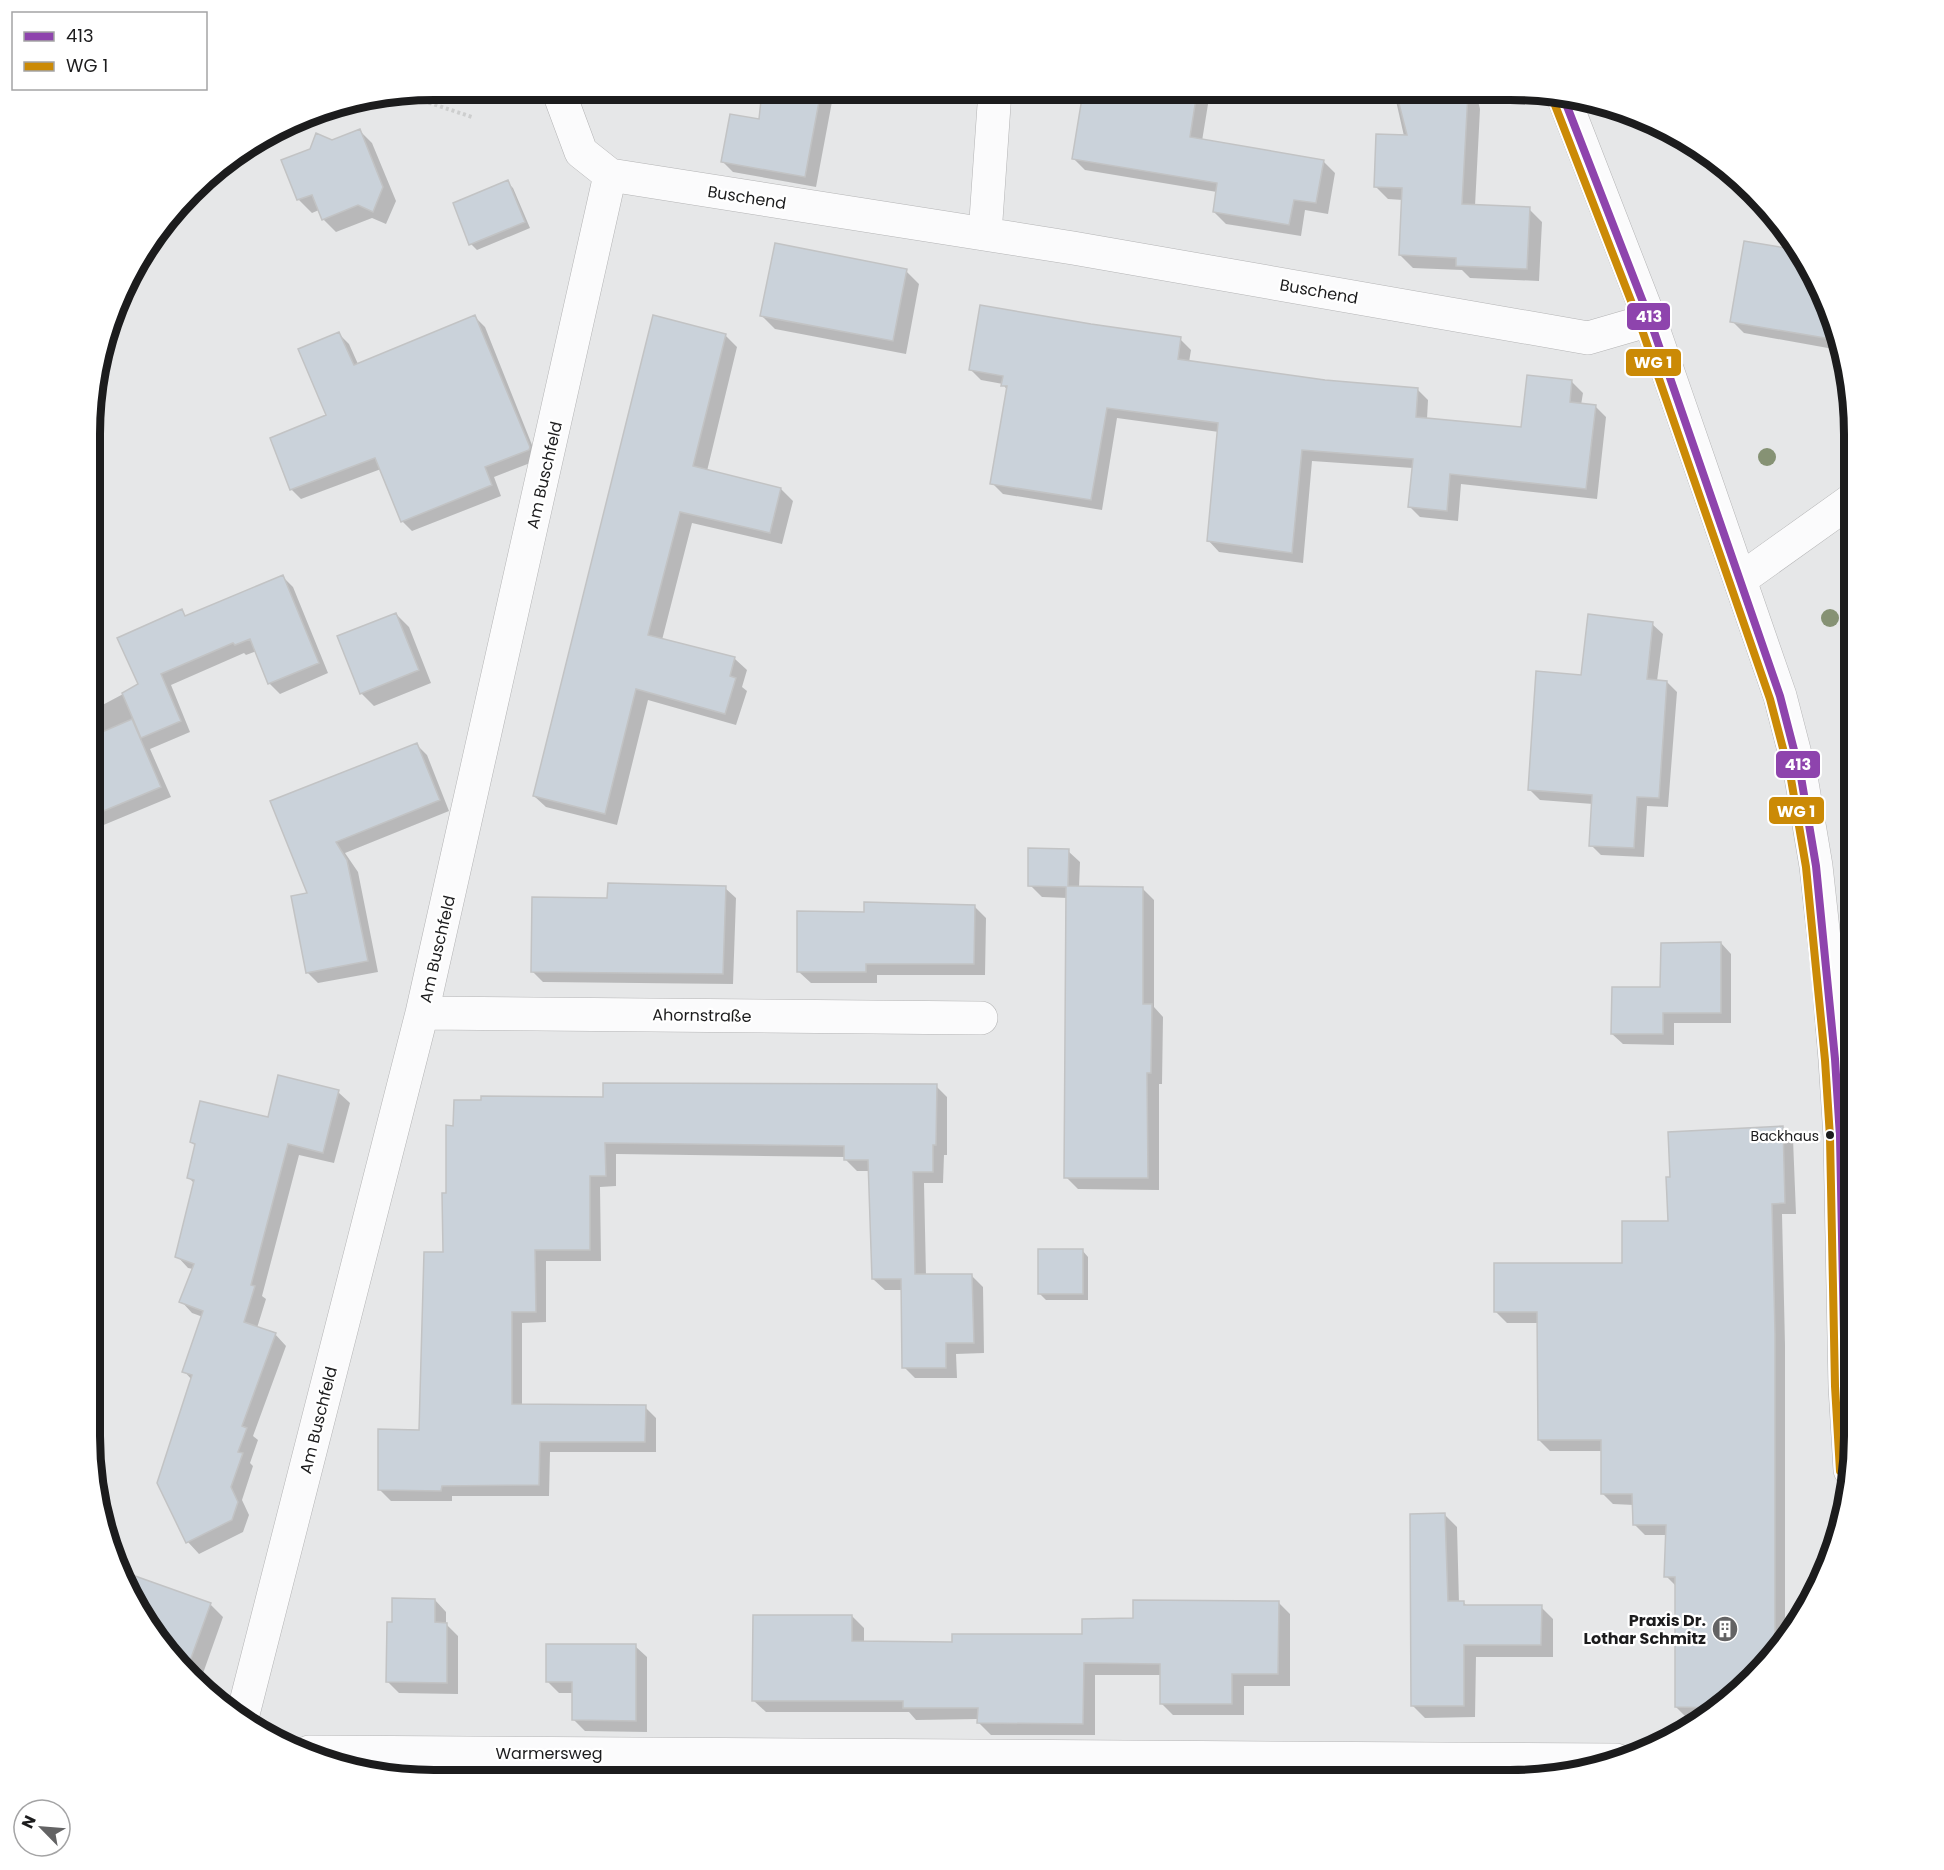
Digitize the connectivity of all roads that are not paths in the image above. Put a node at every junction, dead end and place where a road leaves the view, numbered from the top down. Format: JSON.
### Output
{"nodes":[{"id":1,"x":562,"y":101,"type":"edge"},
{"id":2,"x":994,"y":101,"type":"edge"},
{"id":3,"x":1567,"y":105,"type":"edge"},
{"id":4,"x":610,"y":176,"type":"junction"},
{"id":5,"x":985,"y":234,"type":"junction"},
{"id":6,"x":1650,"y":320,"type":"junction"},
{"id":7,"x":1844,"y":505,"type":"edge"},
{"id":8,"x":1741,"y":579,"type":"junction"},
{"id":9,"x":422,"y":1013,"type":"junction"},
{"id":10,"x":981,"y":1018,"type":"dead end"},
{"id":11,"x":1844,"y":1248,"type":"edge"},
{"id":12,"x":244,"y":1710,"type":"edge"},
{"id":13,"x":327,"y":1752,"type":"edge"},
{"id":14,"x":1588,"y":1760,"type":"edge"}],
"edges":[{"from":1,"to":4,"type":"street"},
{"from":2,"to":5,"type":"street"},
{"from":3,"to":6,"type":"street"},
{"from":4,"to":5,"type":"street","name":"Buschend"},
{"from":4,"to":9,"type":"street","name":"Am Buschfeld"},
{"from":5,"to":6,"type":"street","name":"Buschend"},
{"from":6,"to":8,"type":"street"},
{"from":7,"to":8,"type":"street"},
{"from":8,"to":11,"type":"street"},
{"from":9,"to":10,"type":"street","name":"Ahornstraße"},
{"from":9,"to":12,"type":"street","name":"Am Buschfeld"},
{"from":13,"to":14,"type":"street","name":"Warmersweg"}]}
